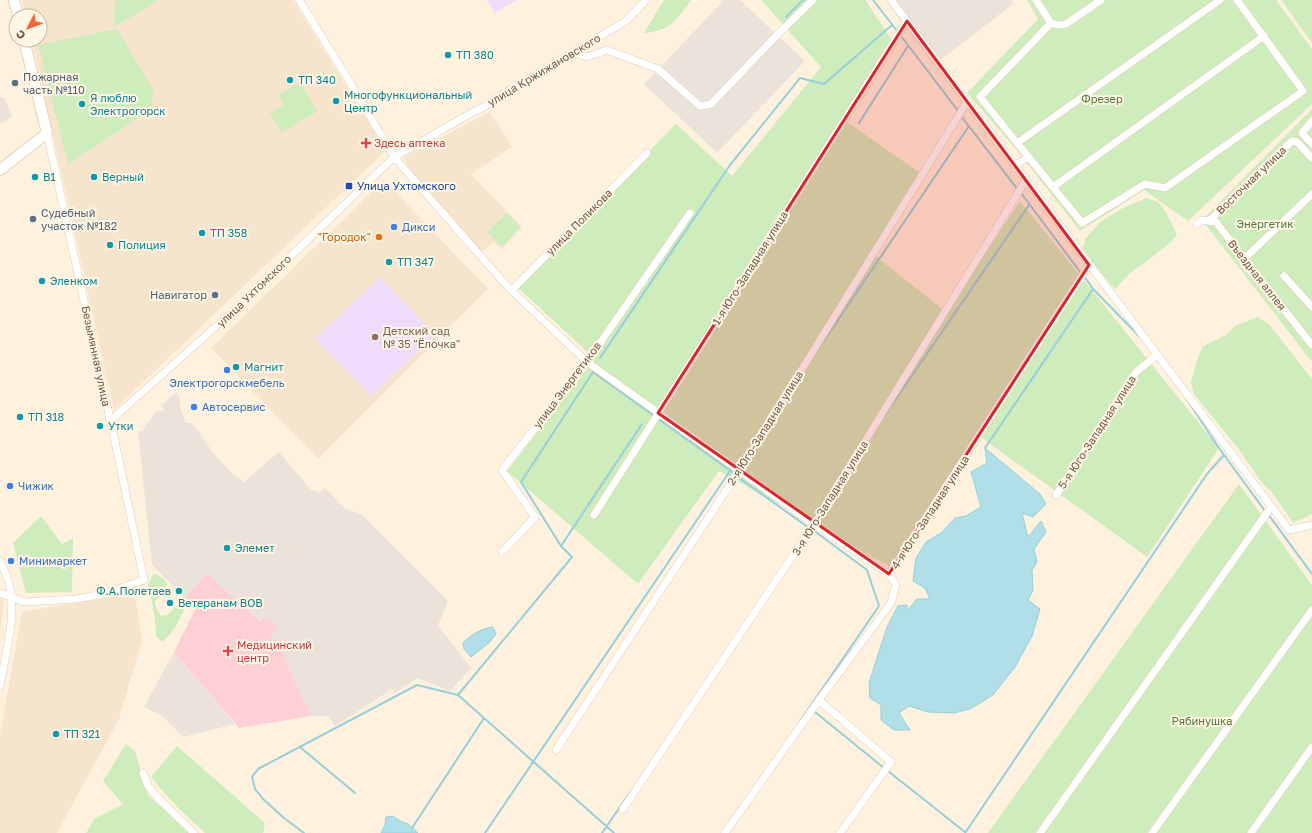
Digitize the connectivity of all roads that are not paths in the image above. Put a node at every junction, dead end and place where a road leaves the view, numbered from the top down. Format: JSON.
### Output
{"nodes":[{"id":1,"x":299,"y":0,"type":"edge"},
{"id":2,"x":646,"y":0,"type":"edge"},
{"id":3,"x":813,"y":0,"type":"edge"},
{"id":4,"x":891,"y":0,"type":"edge"},
{"id":5,"x":1036,"y":0,"type":"edge"},
{"id":6,"x":1101,"y":0,"type":"edge"},
{"id":7,"x":1220,"y":0,"type":"edge"},
{"id":8,"x":1237,"y":0,"type":"edge"},
{"id":9,"x":907,"y":21,"type":"junction"},
{"id":10,"x":1051,"y":23,"type":"junction"},
{"id":11,"x":1264,"y":36,"type":"junction"},
{"id":12,"x":26,"y":48,"type":"edge"},
{"id":13,"x":573,"y":52,"type":"junction"},
{"id":14,"x":968,"y":102,"type":"junction"},
{"id":15,"x":1312,"y":121,"type":"edge"},
{"id":16,"x":47,"y":133,"type":"junction"},
{"id":17,"x":1017,"y":142,"type":"junction"},
{"id":18,"x":1312,"y":144,"type":"edge"},
{"id":19,"x":647,"y":153,"type":"dead end"},
{"id":20,"x":394,"y":157,"type":"junction"},
{"id":21,"x":1029,"y":157,"type":"junction"},
{"id":22,"x":1312,"y":158,"type":"edge"},
{"id":23,"x":1015,"y":165,"type":"junction"},
{"id":24,"x":0,"y":170,"type":"edge"},
{"id":25,"x":1026,"y":180,"type":"junction"},
{"id":26,"x":1053,"y":187,"type":"junction"},
{"id":27,"x":1312,"y":194,"type":"edge"},
{"id":28,"x":690,"y":213,"type":"dead end"},
{"id":29,"x":1209,"y":221,"type":"junction"},
{"id":30,"x":1197,"y":224,"type":"dead end"},
{"id":31,"x":1244,"y":259,"type":"junction"},
{"id":32,"x":1090,"y":265,"type":"junction"},
{"id":33,"x":1284,"y":276,"type":"dead end"},
{"id":34,"x":512,"y":290,"type":"junction"},
{"id":35,"x":1312,"y":307,"type":"edge"},
{"id":36,"x":1312,"y":345,"type":"edge"},
{"id":37,"x":1157,"y":354,"type":"junction"},
{"id":38,"x":587,"y":362,"type":"junction"},
{"id":39,"x":658,"y":414,"type":"junction"},
{"id":40,"x":110,"y":421,"type":"junction"},
{"id":41,"x":739,"y":471,"type":"junction"},
{"id":42,"x":1056,"y":495,"type":"dead end"},
{"id":43,"x":1271,"y":507,"type":"junction"},
{"id":44,"x":594,"y":515,"type":"dead end"},
{"id":45,"x":814,"y":524,"type":"junction"},
{"id":46,"x":1312,"y":524,"type":"edge"},
{"id":47,"x":502,"y":552,"type":"dead end"},
{"id":48,"x":0,"y":561,"type":"edge"},
{"id":49,"x":889,"y":574,"type":"junction"},
{"id":50,"x":0,"y":593,"type":"edge"},
{"id":51,"x":11,"y":597,"type":"junction"},
{"id":52,"x":1312,"y":610,"type":"edge"},
{"id":53,"x":4,"y":645,"type":"edge"},
{"id":54,"x":0,"y":686,"type":"edge"},
{"id":55,"x":820,"y":700,"type":"junction"},
{"id":56,"x":1312,"y":748,"type":"edge"},
{"id":57,"x":556,"y":750,"type":"dead end"},
{"id":58,"x":143,"y":773,"type":"dead end"},
{"id":59,"x":623,"y":808,"type":"dead end"},
{"id":60,"x":194,"y":833,"type":"edge"},
{"id":61,"x":725,"y":833,"type":"edge"},
{"id":62,"x":840,"y":833,"type":"edge"},
{"id":63,"x":1040,"y":833,"type":"edge"},
{"id":64,"x":1152,"y":833,"type":"edge"},
{"id":65,"x":1251,"y":833,"type":"edge"}],
"edges":[{"from":1,"to":20,"type":"street"},
{"from":2,"to":13,"type":"street","name":"улица Кржижановского"},
{"from":3,"to":13,"type":"street"},
{"from":4,"to":9,"type":"street"},
{"from":5,"to":10,"type":"street"},
{"from":6,"to":10,"type":"street"},
{"from":7,"to":17,"type":"street"},
{"from":8,"to":11,"type":"street"},
{"from":9,"to":14,"type":"street"},
{"from":9,"to":39,"type":"street","name":"1-я Юго-Западная улица"},
{"from":10,"to":17,"type":"street"},
{"from":11,"to":26,"type":"street"},
{"from":11,"to":26,"type":"street"},
{"from":12,"to":16,"type":"street"},
{"from":13,"to":20,"type":"street","name":"улица Кржижановского"},
{"from":14,"to":23,"type":"street"},
{"from":14,"to":41,"type":"street","name":"2-я Юго-Западная улица"},
{"from":15,"to":18,"type":"street"},
{"from":16,"to":24,"type":"street"},
{"from":16,"to":40,"type":"street","name":"Безымянная улица"},
{"from":17,"to":21,"type":"street"},
{"from":19,"to":34,"type":"street","name":"улица Поликова"},
{"from":20,"to":34,"type":"street"},
{"from":20,"to":40,"type":"street","name":"улица Ухтомского"},
{"from":21,"to":23,"type":"street"},
{"from":21,"to":26,"type":"street"},
{"from":22,"to":29,"type":"street","name":"Восточная улица"},
{"from":23,"to":25,"type":"street"},
{"from":25,"to":32,"type":"street"},
{"from":25,"to":45,"type":"street","name":"3-я Юго-Западная улица"},
{"from":27,"to":31,"type":"street"},
{"from":28,"to":38,"type":"street","name":"улица Энергетиков"},
{"from":29,"to":30,"type":"street"},
{"from":29,"to":31,"type":"street","name":"Въездная аллея"},
{"from":31,"to":36,"type":"street","name":"Въездная аллея"},
{"from":32,"to":37,"type":"street"},
{"from":32,"to":49,"type":"street","name":"4-я Юго-Западная улица"},
{"from":33,"to":35,"type":"street"},
{"from":34,"to":38,"type":"street"},
{"from":37,"to":42,"type":"street","name":"5-я Юго-Западная улица"},
{"from":37,"to":43,"type":"street"},
{"from":38,"to":39,"type":"street"},
{"from":38,"to":47,"type":"street","name":"улица Энергетиков"},
{"from":39,"to":41,"type":"street"},
{"from":39,"to":44,"type":"street","name":"1-я Юго-Западная улица"},
{"from":40,"to":51,"type":"street","name":"Безымянная улица"},
{"from":41,"to":45,"type":"street"},
{"from":41,"to":57,"type":"street","name":"2-я Юго-Западная улица"},
{"from":43,"to":46,"type":"street"},
{"from":43,"to":63,"type":"street"},
{"from":45,"to":49,"type":"street"},
{"from":45,"to":59,"type":"street","name":"3-я Юго-Западная улица"},
{"from":48,"to":51,"type":"street"},
{"from":49,"to":55,"type":"street","name":"4-я Юго-Западная улица"},
{"from":50,"to":51,"type":"street"},
{"from":51,"to":53,"type":"street"},
{"from":52,"to":64,"type":"street"},
{"from":53,"to":54,"type":"street"},
{"from":55,"to":61,"type":"street","name":"4-я Юго-Западная улица"},
{"from":55,"to":62,"type":"street"},
{"from":56,"to":65,"type":"street"},
{"from":58,"to":60,"type":"street"}]}
